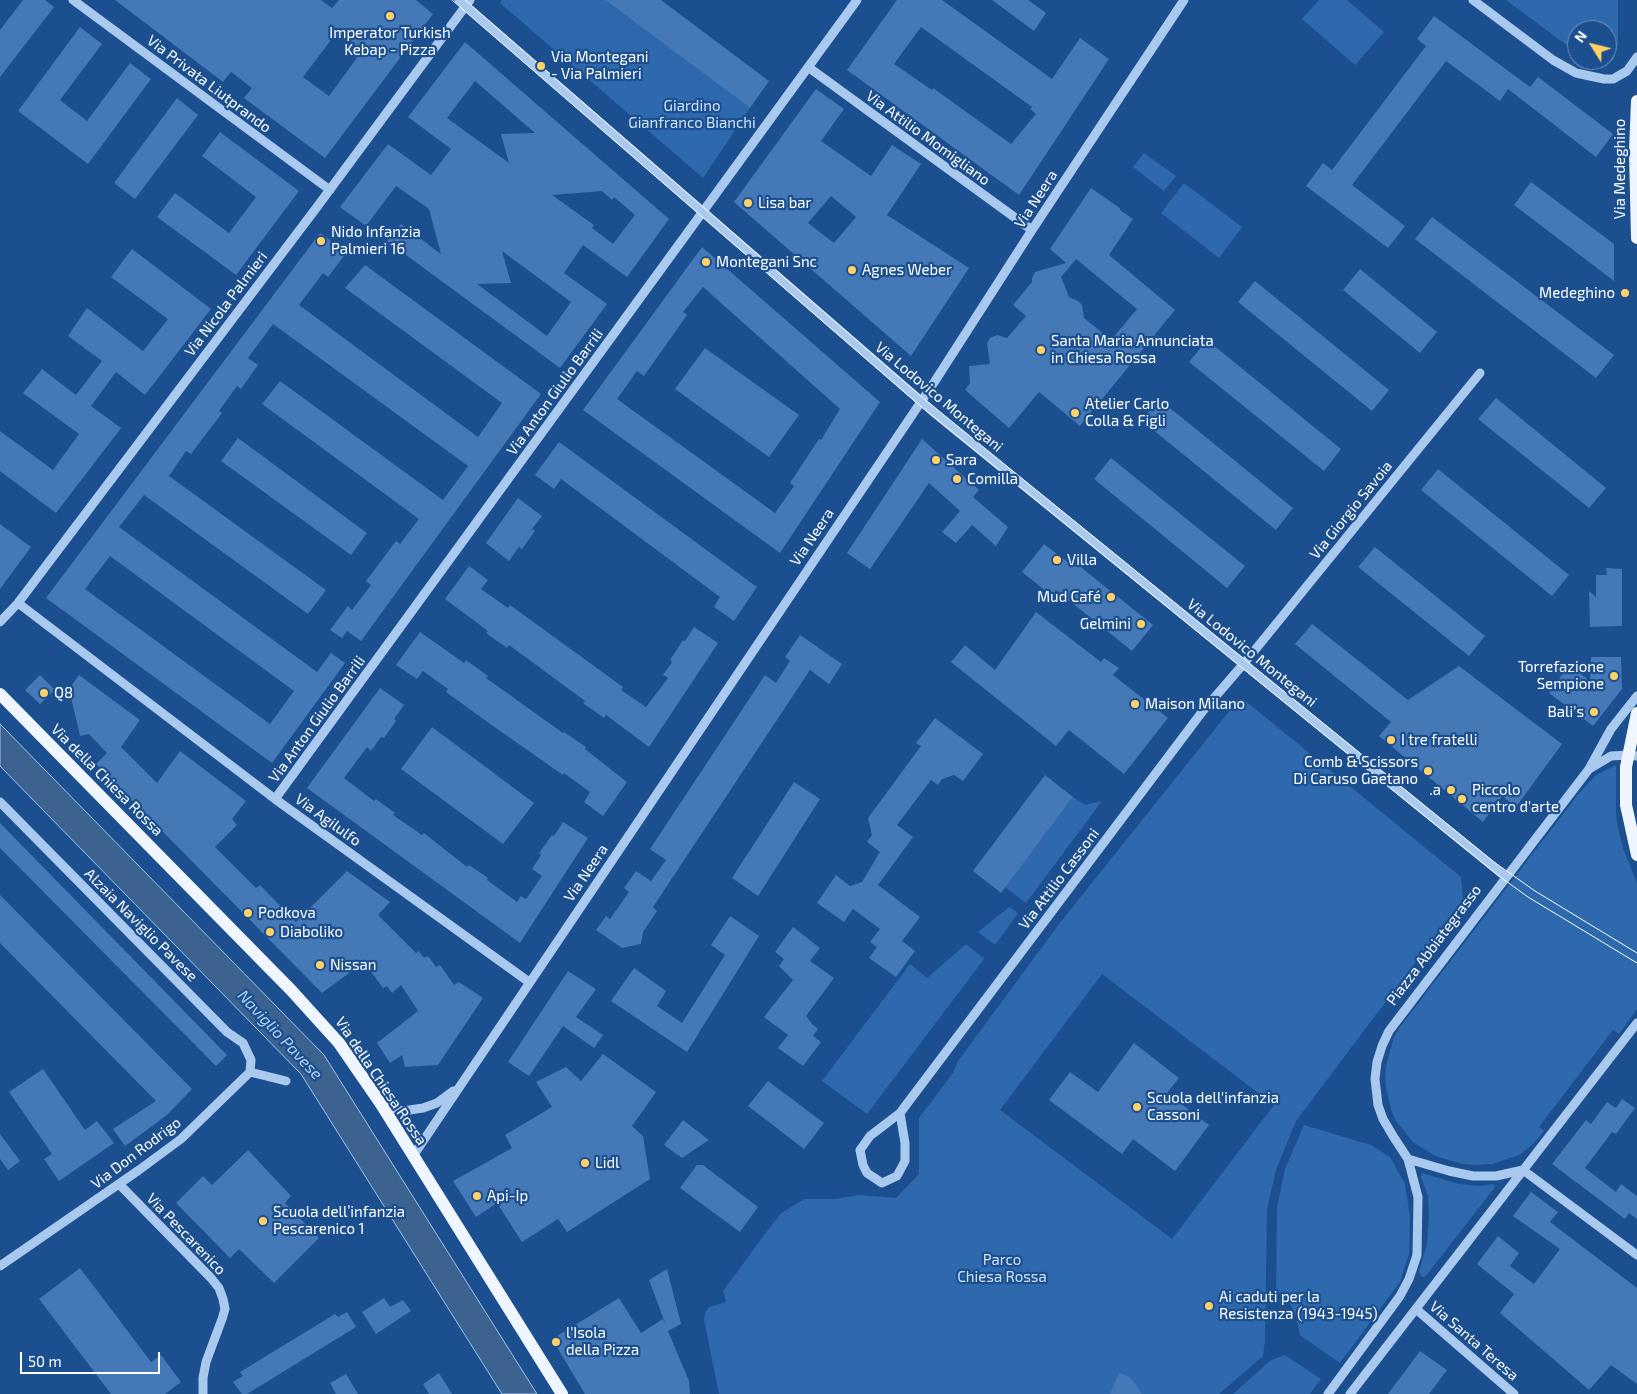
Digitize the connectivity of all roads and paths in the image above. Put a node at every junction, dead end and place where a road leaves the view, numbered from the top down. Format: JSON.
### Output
{"nodes":[{"id":1,"x":73,"y":0,"type":"edge"},
{"id":2,"x":857,"y":0,"type":"edge"},
{"id":3,"x":1184,"y":0,"type":"edge"},
{"id":4,"x":1473,"y":0,"type":"edge"},
{"id":5,"x":465,"y":2,"type":"edge"},
{"id":6,"x":1637,"y":57,"type":"edge"},
{"id":7,"x":808,"y":67,"type":"junction"},
{"id":8,"x":1637,"y":101,"type":"edge"},
{"id":9,"x":330,"y":190,"type":"junction"},
{"id":10,"x":703,"y":212,"type":"junction"},
{"id":11,"x":1032,"y":230,"type":"junction"},
{"id":12,"x":1637,"y":238,"type":"edge"},
{"id":13,"x":1480,"y":373,"type":"dead end"},
{"id":14,"x":921,"y":401,"type":"junction"},
{"id":15,"x":18,"y":603,"type":"junction"},
{"id":16,"x":0,"y":622,"type":"edge"},
{"id":17,"x":1244,"y":664,"type":"junction"},
{"id":18,"x":0,"y":694,"type":"edge"},
{"id":19,"x":1637,"y":696,"type":"edge"},
{"id":20,"x":1637,"y":713,"type":"edge"},
{"id":21,"x":1633,"y":756,"type":"edge"},
{"id":22,"x":1588,"y":769,"type":"junction"},
{"id":23,"x":275,"y":799,"type":"junction"},
{"id":24,"x":0,"y":802,"type":"edge"},
{"id":25,"x":1637,"y":855,"type":"edge"},
{"id":26,"x":1506,"y":877,"type":"junction"},
{"id":27,"x":529,"y":982,"type":"junction"},
{"id":28,"x":1637,"y":1023,"type":"edge"},
{"id":29,"x":250,"y":1072,"type":"junction"},
{"id":30,"x":286,"y":1081,"type":"dead end"},
{"id":31,"x":459,"y":1087,"type":"junction"},
{"id":32,"x":381,"y":1104,"type":"junction"},
{"id":33,"x":900,"y":1113,"type":"junction"},
{"id":34,"x":413,"y":1156,"type":"junction"},
{"id":35,"x":1408,"y":1159,"type":"junction"},
{"id":36,"x":1523,"y":1170,"type":"junction"},
{"id":37,"x":119,"y":1184,"type":"junction"},
{"id":38,"x":1637,"y":1255,"type":"edge"},
{"id":39,"x":0,"y":1266,"type":"edge"},
{"id":40,"x":1416,"y":1309,"type":"junction"},
{"id":41,"x":204,"y":1394,"type":"edge"},
{"id":42,"x":562,"y":1394,"type":"edge"},
{"id":43,"x":1328,"y":1394,"type":"edge"},
{"id":44,"x":1350,"y":1394,"type":"edge"},
{"id":45,"x":1514,"y":1394,"type":"edge"}],
"edges":[{"from":1,"to":9,"type":"street","name":"Via Privata Liutprando"},
{"from":2,"to":7,"type":"street","name":"Via Anton Giulio Barrili"},
{"from":3,"to":11,"type":"street","name":"Via Neera"},
{"from":4,"to":6,"type":"street"},
{"from":5,"to":9,"type":"street","name":"Via Nicola Palmieri"},
{"from":5,"to":10,"type":"street","name":"Via Lodovico Montegani"},
{"from":7,"to":10,"type":"street","name":"Via Anton Giulio Barrili"},
{"from":7,"to":11,"type":"street","name":"Via Attilio Momigliano"},
{"from":8,"to":12,"type":"main road","name":"Via Medeghino"},
{"from":9,"to":15,"type":"street","name":"Via Nicola Palmieri"},
{"from":10,"to":14,"type":"street","name":"Via Lodovico Montegani"},
{"from":10,"to":23,"type":"street","name":"Via Anton Giulio Barrili"},
{"from":11,"to":14,"type":"street","name":"Via Neera"},
{"from":13,"to":17,"type":"street","name":"Via Giorgio Savoia"},
{"from":14,"to":17,"type":"street","name":"Via Lodovico Montegani"},
{"from":14,"to":27,"type":"street","name":"Via Neera"},
{"from":15,"to":16,"type":"street","name":"Via Nicola Palmieri"},
{"from":15,"to":23,"type":"street","name":"Via Agilulfo"},
{"from":17,"to":26,"type":"street","name":"Via Lodovico Montegani"},
{"from":17,"to":33,"type":"street","name":"Via Attilio Cassoni"},
{"from":18,"to":32,"type":"main road","name":"Via della Chiesa Rossa"},
{"from":19,"to":22,"type":"street","name":"Piazza Abbiategrasso"},
{"from":20,"to":21,"type":"main road"},
{"from":21,"to":22,"type":"street","name":"Piazza Abbiategrasso"},
{"from":21,"to":25,"type":"main road"},
{"from":22,"to":26,"type":"street","name":"Piazza Abbiategrasso"},
{"from":23,"to":27,"type":"street","name":"Via Agilulfo"},
{"from":24,"to":29,"type":"street","name":"Alzaia Naviglio Pavese"},
{"from":26,"to":35,"type":"street","name":"Piazza Abbiategrasso"},
{"from":27,"to":31,"type":"street","name":"Via Neera"},
{"from":28,"to":36,"type":"street"},
{"from":29,"to":30,"type":"street"},
{"from":29,"to":37,"type":"street","name":"Via Don Rodrigo"},
{"from":31,"to":32,"type":"street","name":"Via Neera"},
{"from":31,"to":34,"type":"street","name":"Via Neera"},
{"from":32,"to":34,"type":"main road","name":"Via della Chiesa Rossa"},
{"from":33,"to":33,"type":"street","name":"Via Attilio Cassoni"},
{"from":34,"to":42,"type":"main road","name":"Via della Chiesa Rossa"},
{"from":35,"to":36,"type":"street"},
{"from":35,"to":43,"type":"street","name":"Piazza Abbiategrasso"},
{"from":36,"to":38,"type":"street"},
{"from":36,"to":40,"type":"street"},
{"from":37,"to":39,"type":"street","name":"Via Don Rodrigo"},
{"from":37,"to":41,"type":"street","name":"Via Pescarenico"},
{"from":40,"to":44,"type":"street"},
{"from":40,"to":45,"type":"street","name":"Via Santa Teresa"}]}
